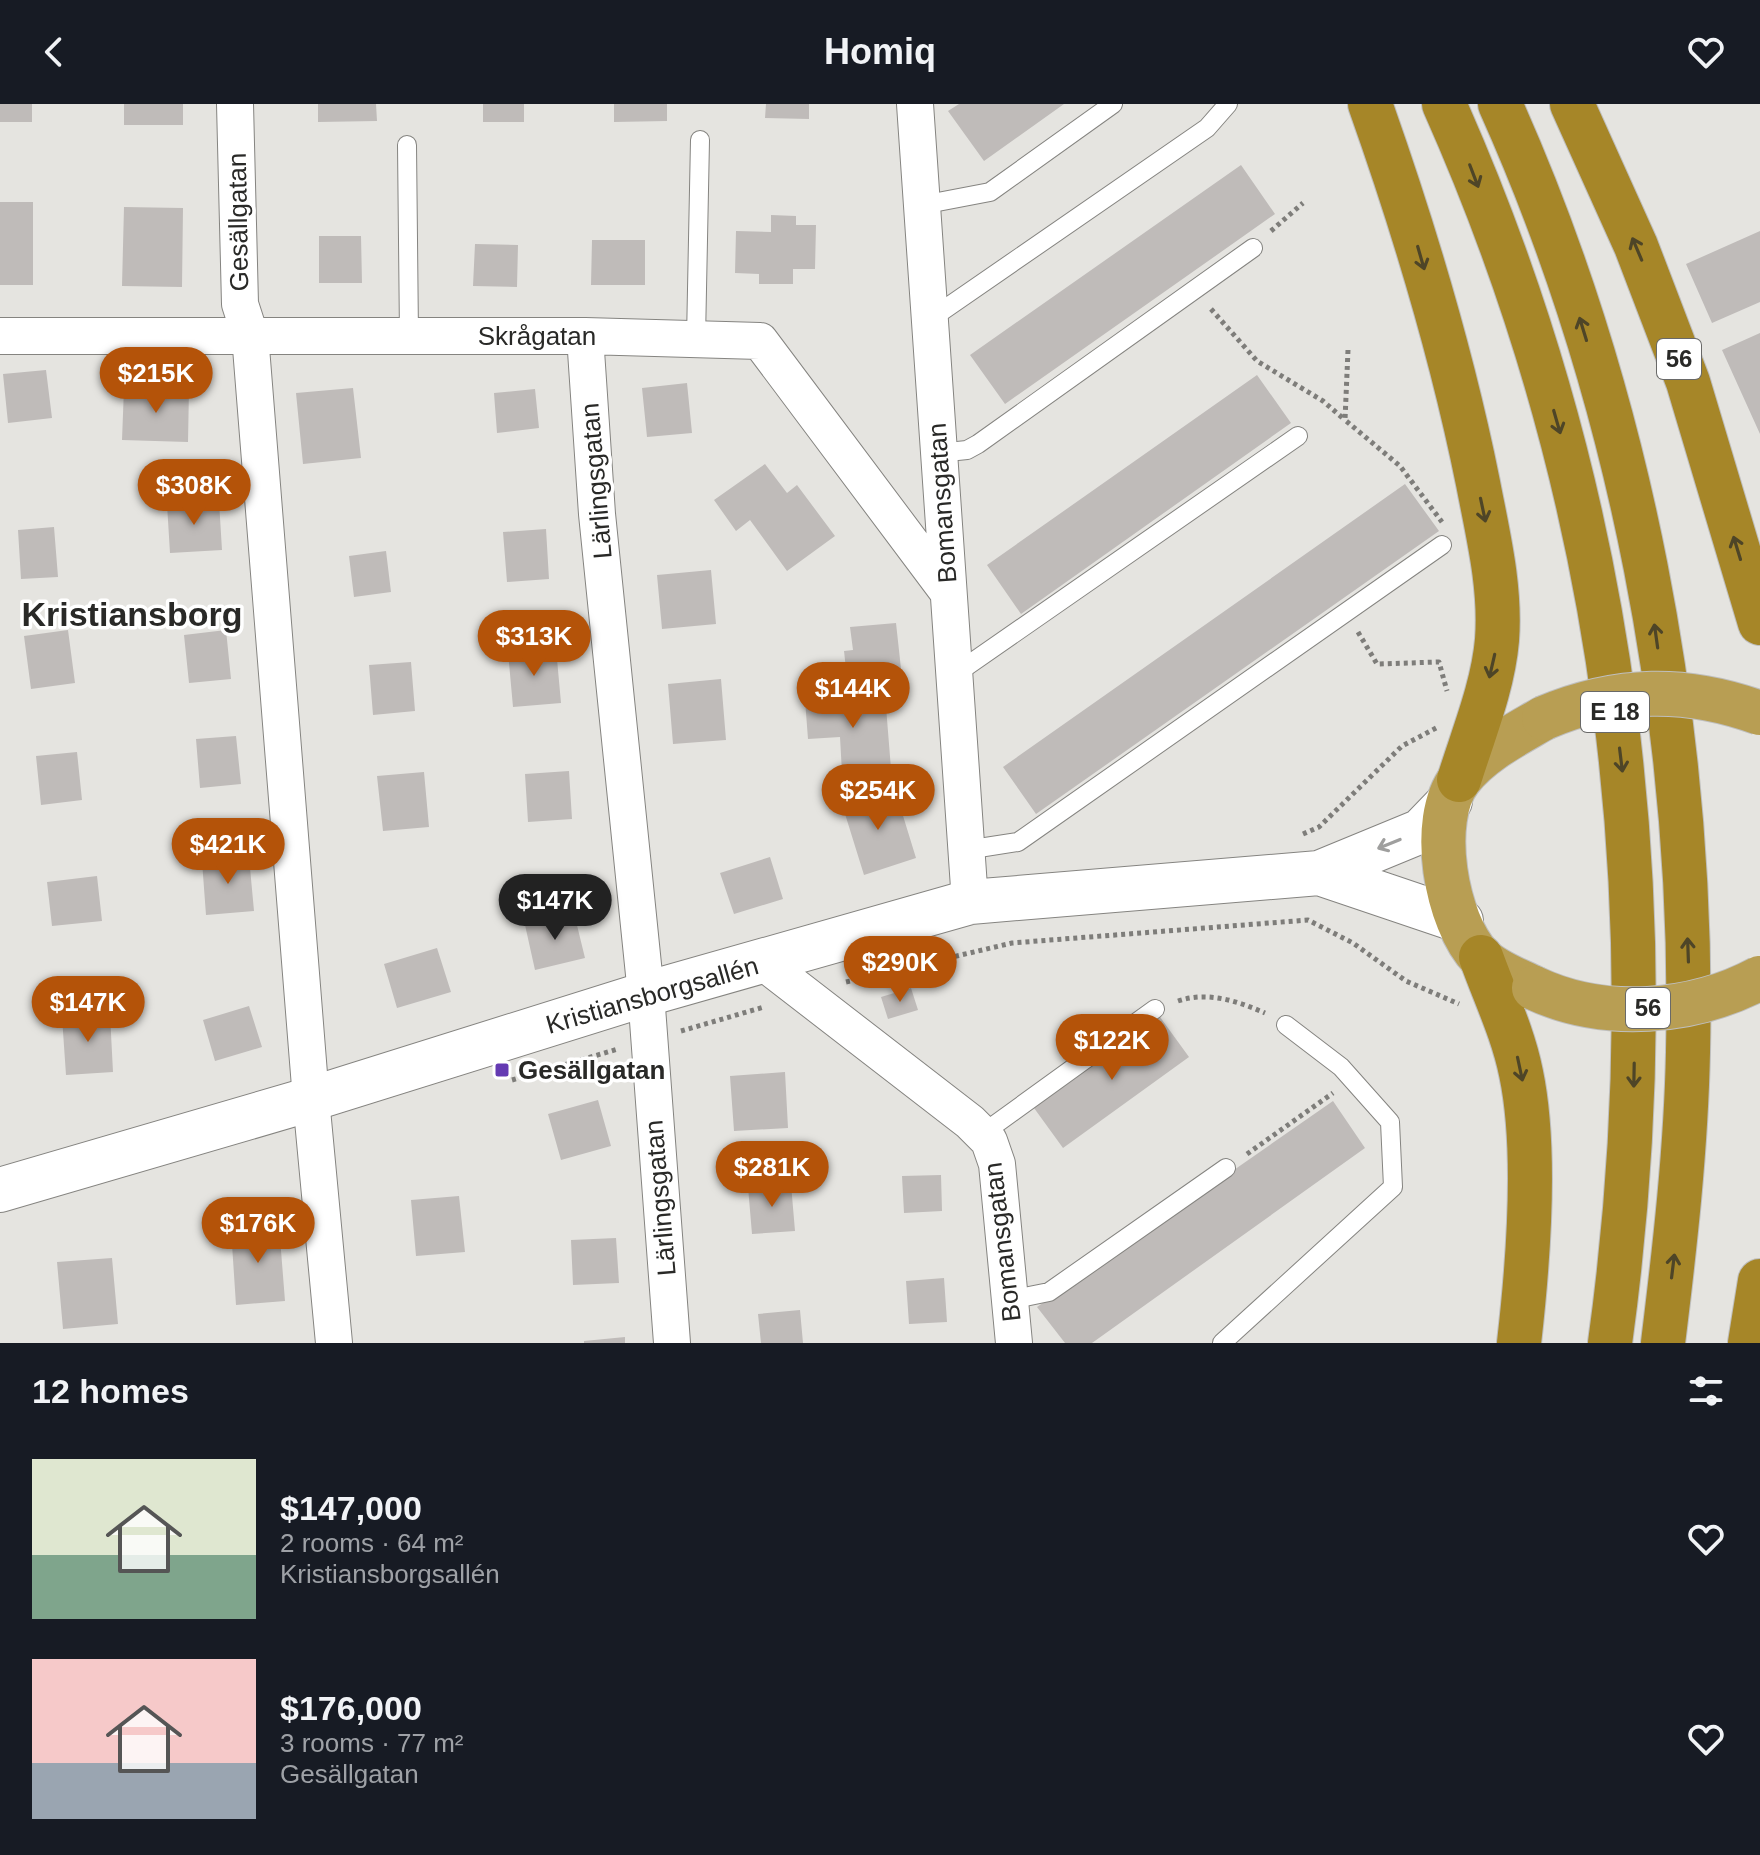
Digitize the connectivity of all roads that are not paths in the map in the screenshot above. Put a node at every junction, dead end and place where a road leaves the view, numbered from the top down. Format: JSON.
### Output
{"nodes":[{"id":1,"x":235,"y":104,"type":"edge"},
{"id":2,"x":915,"y":104,"type":"edge"},
{"id":3,"x":1113,"y":104,"type":"edge"},
{"id":4,"x":1228,"y":104,"type":"edge"},
{"id":5,"x":1370,"y":104,"type":"edge"},
{"id":6,"x":1444,"y":104,"type":"edge"},
{"id":7,"x":1500,"y":104,"type":"edge"},
{"id":8,"x":1572,"y":104,"type":"edge"},
{"id":9,"x":700,"y":140,"type":"dead end"},
{"id":10,"x":407,"y":145,"type":"dead end"},
{"id":11,"x":922,"y":205,"type":"junction"},
{"id":12,"x":1253,"y":248,"type":"road end"},
{"id":13,"x":929,"y":320,"type":"junction"},
{"id":14,"x":250,"y":335,"type":"junction"},
{"id":15,"x":409,"y":335,"type":"junction"},
{"id":16,"x":0,"y":336,"type":"edge"},
{"id":17,"x":585,"y":336,"type":"junction"},
{"id":18,"x":696,"y":339,"type":"junction"},
{"id":19,"x":1298,"y":436,"type":"dead end"},
{"id":20,"x":938,"y":453,"type":"junction"},
{"id":21,"x":1442,"y":545,"type":"road end"},
{"id":22,"x":948,"y":592,"type":"junction"},
{"id":23,"x":1760,"y":623,"type":"edge"},
{"id":24,"x":954,"y":675,"type":"junction"},
{"id":25,"x":1760,"y":713,"type":"edge"},
{"id":26,"x":1454,"y":791,"type":"junction"},
{"id":27,"x":966,"y":850,"type":"junction"},
{"id":28,"x":1308,"y":855,"type":"junction"},
{"id":29,"x":970,"y":902,"type":"junction"},
{"id":30,"x":1471,"y":939,"type":"junction"},
{"id":31,"x":763,"y":962,"type":"junction"},
{"id":32,"x":1760,"y":978,"type":"edge"},
{"id":33,"x":646,"y":994,"type":"junction"},
{"id":34,"x":1519,"y":1003,"type":"junction"},
{"id":35,"x":1155,"y":1009,"type":"road end"},
{"id":36,"x":1286,"y":1025,"type":"road end"},
{"id":37,"x":311,"y":1099,"type":"junction"},
{"id":38,"x":982,"y":1134,"type":"junction"},
{"id":39,"x":1226,"y":1168,"type":"road end"},
{"id":40,"x":0,"y":1190,"type":"edge"},
{"id":41,"x":1760,"y":1281,"type":"edge"},
{"id":42,"x":1010,"y":1300,"type":"junction"},
{"id":43,"x":334,"y":1343,"type":"edge"},
{"id":44,"x":672,"y":1343,"type":"edge"},
{"id":45,"x":1014,"y":1343,"type":"edge"},
{"id":46,"x":1222,"y":1343,"type":"edge"},
{"id":47,"x":1519,"y":1343,"type":"edge"},
{"id":48,"x":1610,"y":1343,"type":"edge"},
{"id":49,"x":1663,"y":1343,"type":"edge"},
{"id":50,"x":1750,"y":1343,"type":"edge"}],
"edges":[{"from":1,"to":14,"type":"street","name":"Gesällgatan"},
{"from":2,"to":11,"type":"street","name":"Bomansgatan"},
{"from":3,"to":11,"type":"lane"},
{"from":4,"to":13,"type":"lane"},
{"from":5,"to":26,"type":"highway","one_way":true},
{"from":6,"to":48,"type":"highway","number":"E 18","one_way":true},
{"from":49,"to":7,"type":"highway","number":"E 18","one_way":true},
{"from":23,"to":8,"type":"highway","number":"56","one_way":true},
{"from":9,"to":18,"type":"lane"},
{"from":10,"to":15,"type":"lane"},
{"from":11,"to":13,"type":"street","name":"Bomansgatan"},
{"from":12,"to":20,"type":"lane"},
{"from":13,"to":20,"type":"street","name":"Bomansgatan"},
{"from":14,"to":15,"type":"street","name":"Skrågatan"},
{"from":14,"to":16,"type":"street","name":"Skrågatan"},
{"from":14,"to":37,"type":"street","name":"Gesällgatan"},
{"from":15,"to":17,"type":"street","name":"Skrågatan"},
{"from":17,"to":18,"type":"street","name":"Skrågatan"},
{"from":17,"to":33,"type":"street","name":"Lärlingsgatan"},
{"from":18,"to":22,"type":"street","name":"Skrågatan"},
{"from":19,"to":24,"type":"lane"},
{"from":20,"to":22,"type":"street","name":"Bomansgatan"},
{"from":21,"to":27,"type":"lane"},
{"from":22,"to":24,"type":"street","name":"Bomansgatan"},
{"from":24,"to":27,"type":"street","name":"Bomansgatan"},
{"from":25,"to":26,"type":"highway","bridge":true},
{"from":26,"to":28,"type":"street","name":"Kristiansborgsallén","one_way":true},
{"from":26,"to":30,"type":"highway"},
{"from":27,"to":29,"type":"street","name":"Bomansgatan"},
{"from":28,"to":29,"type":"street","name":"Kristiansborgsallén"},
{"from":28,"to":30,"type":"street","name":"Kristiansborgsallén"},
{"from":29,"to":31,"type":"street","name":"Kristiansborgsallén"},
{"from":30,"to":34,"type":"highway","number":"56"},
{"from":31,"to":33,"type":"street","name":"Kristiansborgsallén"},
{"from":31,"to":38,"type":"street","name":"Bomansgatan"},
{"from":32,"to":34,"type":"highway","number":"56","bridge":true},
{"from":33,"to":37,"type":"street","name":"Kristiansborgsallén"},
{"from":33,"to":44,"type":"street","name":"Lärlingsgatan"},
{"from":34,"to":47,"type":"highway","one_way":true},
{"from":35,"to":38,"type":"lane"},
{"from":36,"to":46,"type":"lane"},
{"from":37,"to":40,"type":"street","name":"Kristiansborgsallén"},
{"from":37,"to":43,"type":"street","name":"Gesällgatan"},
{"from":38,"to":42,"type":"street","name":"Bomansgatan"},
{"from":39,"to":42,"type":"lane"},
{"from":41,"to":50,"type":"highway"},
{"from":42,"to":45,"type":"street","name":"Bomansgatan"}]}
